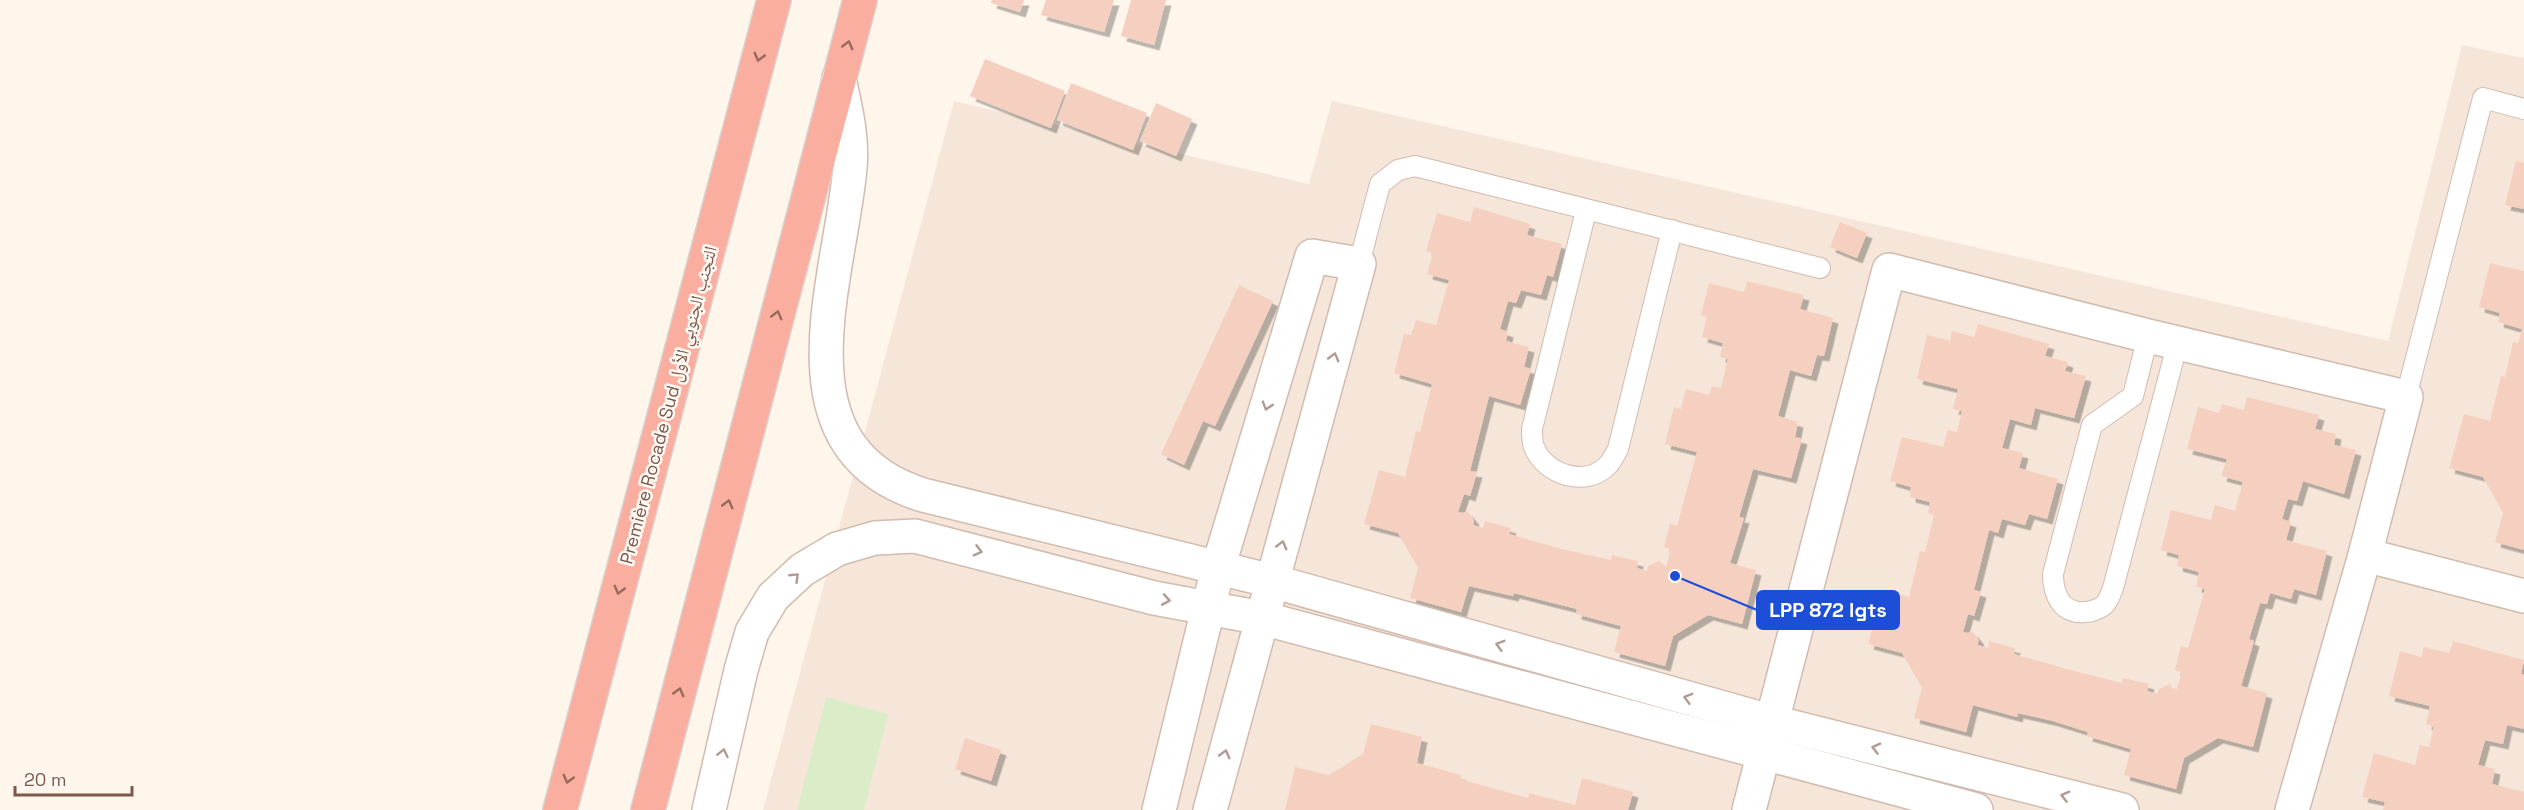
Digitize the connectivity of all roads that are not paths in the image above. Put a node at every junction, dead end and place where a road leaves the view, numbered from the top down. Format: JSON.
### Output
{"nodes":[{"id":1,"x":774,"y":0,"type":"edge"},
{"id":2,"x":860,"y":0,"type":"edge"},
{"id":3,"x":839,"y":78,"type":"junction"},
{"id":4,"x":2524,"y":109,"type":"edge"},
{"id":5,"x":1586,"y":211,"type":"junction"},
{"id":6,"x":1672,"y":230,"type":"junction"},
{"id":7,"x":1359,"y":264,"type":"junction"},
{"id":8,"x":1820,"y":268,"type":"dead end"},
{"id":9,"x":2163,"y":339,"type":"junction"},
{"id":10,"x":2406,"y":397,"type":"junction"},
{"id":11,"x":2365,"y":555,"type":"junction"},
{"id":12,"x":1218,"y":568,"type":"junction"},
{"id":13,"x":1272,"y":581,"type":"junction"},
{"id":14,"x":2524,"y":596,"type":"edge"},
{"id":15,"x":1209,"y":608,"type":"junction"},
{"id":16,"x":1262,"y":618,"type":"junction"},
{"id":17,"x":1773,"y":722,"type":"junction"},
{"id":18,"x":1764,"y":754,"type":"junction"},
{"id":19,"x":560,"y":810,"type":"edge"},
{"id":20,"x":648,"y":810,"type":"edge"},
{"id":21,"x":710,"y":810,"type":"edge"},
{"id":22,"x":1159,"y":810,"type":"edge"},
{"id":23,"x":1210,"y":810,"type":"edge"},
{"id":24,"x":1749,"y":810,"type":"edge"},
{"id":25,"x":1976,"y":810,"type":"edge"},
{"id":26,"x":2122,"y":810,"type":"edge"},
{"id":27,"x":2292,"y":810,"type":"edge"}],
"edges":[{"from":1,"to":19,"type":"highway","name":"Première Rocade Sud التجنب الجنوبي الأول","one_way":true},
{"from":3,"to":2,"type":"highway","one_way":true},
{"from":3,"to":12,"type":"street"},
{"from":20,"to":3,"type":"highway","one_way":true},
{"from":4,"to":10,"type":"lane"},
{"from":5,"to":6,"type":"lane"},
{"from":5,"to":6,"type":"lane"},
{"from":5,"to":7,"type":"lane"},
{"from":6,"to":8,"type":"lane"},
{"from":7,"to":12,"type":"street","one_way":true},
{"from":13,"to":7,"type":"street","one_way":true},
{"from":9,"to":9,"type":"lane"},
{"from":9,"to":10,"type":"street"},
{"from":9,"to":17,"type":"street"},
{"from":10,"to":11,"type":"street"},
{"from":11,"to":14,"type":"street"},
{"from":11,"to":27,"type":"street"},
{"from":12,"to":13,"type":"street"},
{"from":12,"to":15,"type":"street"},
{"from":13,"to":16,"type":"street"},
{"from":17,"to":13,"type":"street","one_way":true},
{"from":15,"to":16,"type":"street"},
{"from":21,"to":15,"type":"street","one_way":true},
{"from":15,"to":22,"type":"street"},
{"from":16,"to":18,"type":"street"},
{"from":23,"to":16,"type":"street","one_way":true},
{"from":17,"to":18,"type":"street"},
{"from":26,"to":17,"type":"street","one_way":true},
{"from":18,"to":24,"type":"street"},
{"from":18,"to":25,"type":"street"}]}
